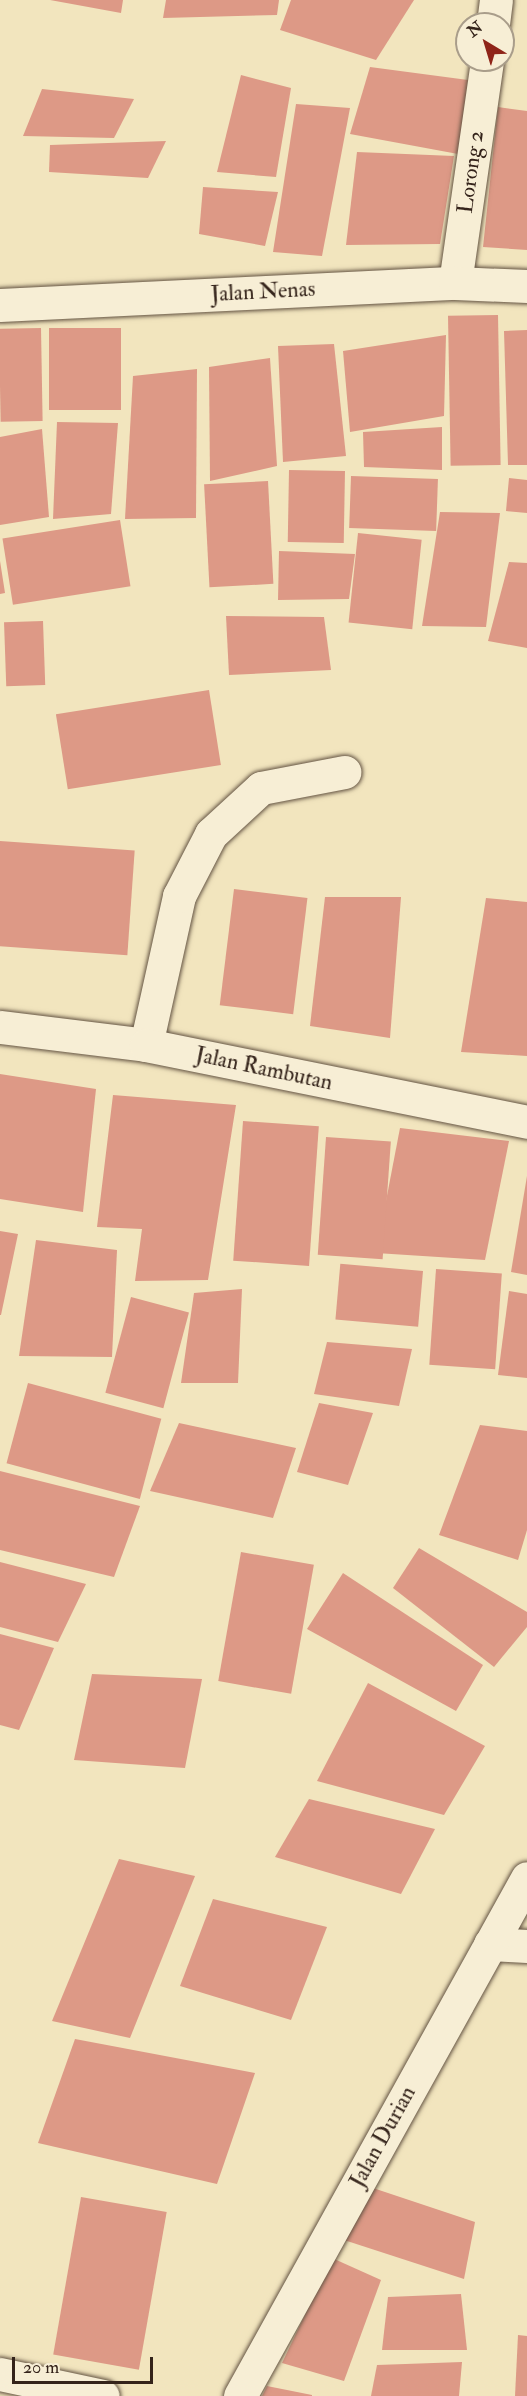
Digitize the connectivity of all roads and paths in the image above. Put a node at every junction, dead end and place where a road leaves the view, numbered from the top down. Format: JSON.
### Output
{"nodes":[{"id":1,"x":485,"y":72,"type":"edge"},
{"id":2,"x":455,"y":283,"type":"junction"},
{"id":3,"x":527,"y":285,"type":"edge"},
{"id":4,"x":0,"y":304,"type":"edge"},
{"id":5,"x":344,"y":772,"type":"dead end"},
{"id":6,"x":0,"y":1027,"type":"edge"},
{"id":7,"x":146,"y":1045,"type":"junction"},
{"id":8,"x":527,"y":1122,"type":"edge"},
{"id":9,"x":527,"y":1878,"type":"edge"},
{"id":10,"x":490,"y":1944,"type":"junction"},
{"id":11,"x":527,"y":1946,"type":"edge"},
{"id":12,"x":0,"y":2374,"type":"edge"},
{"id":13,"x":103,"y":2396,"type":"edge"},
{"id":14,"x":240,"y":2396,"type":"edge"}],
"edges":[{"from":1,"to":2,"type":"street","name":"Lorong 2"},
{"from":2,"to":3,"type":"street","name":"Jalan Nenas"},
{"from":2,"to":4,"type":"street","name":"Jalan Nenas"},
{"from":5,"to":7,"type":"street"},
{"from":6,"to":7,"type":"street","name":"Jalan Rambutan"},
{"from":7,"to":8,"type":"street","name":"Jalan Rambutan"},
{"from":9,"to":10,"type":"street","name":"Jalan Durian"},
{"from":10,"to":11,"type":"street"},
{"from":10,"to":14,"type":"street","name":"Jalan Durian"},
{"from":12,"to":13,"type":"street"}]}
